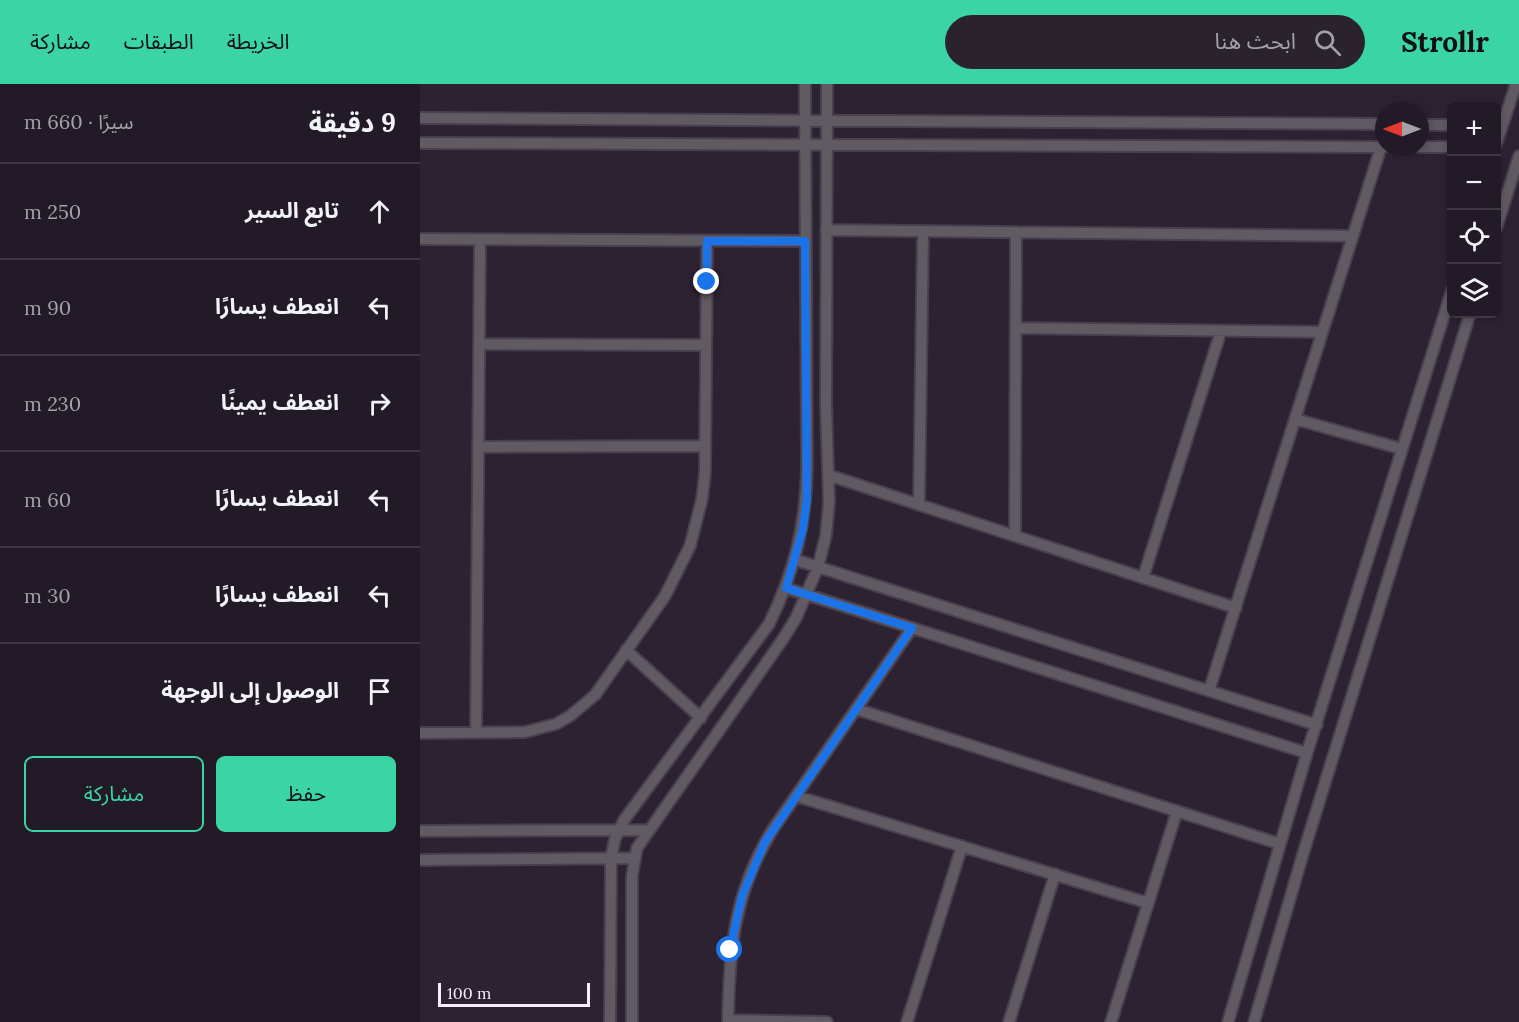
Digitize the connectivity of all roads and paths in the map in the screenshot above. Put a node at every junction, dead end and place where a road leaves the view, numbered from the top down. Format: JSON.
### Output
{"nodes":[{"id":1,"x":805,"y":84,"type":"edge"},
{"id":2,"x":827,"y":84,"type":"edge"},
{"id":3,"x":1516,"y":84,"type":"edge"},
{"id":4,"x":420,"y":118,"type":"edge"},
{"id":5,"x":805,"y":121,"type":"junction"},
{"id":6,"x":827,"y":121,"type":"junction"},
{"id":7,"x":1501,"y":122,"type":"edge"},
{"id":8,"x":1375,"y":124,"type":"edge"},
{"id":9,"x":1429,"y":125,"type":"edge"},
{"id":10,"x":1447,"y":125,"type":"edge"},
{"id":11,"x":420,"y":143,"type":"edge"},
{"id":12,"x":805,"y":144,"type":"junction"},
{"id":13,"x":827,"y":144,"type":"junction"},
{"id":14,"x":1375,"y":147,"type":"edge"},
{"id":15,"x":1429,"y":147,"type":"edge"},
{"id":16,"x":1447,"y":147,"type":"edge"},
{"id":17,"x":1380,"y":156,"type":"edge"},
{"id":18,"x":1519,"y":156,"type":"edge"},
{"id":19,"x":1501,"y":216,"type":"edge"},
{"id":20,"x":826,"y":230,"type":"junction"},
{"id":21,"x":923,"y":231,"type":"junction"},
{"id":22,"x":1016,"y":232,"type":"junction"},
{"id":23,"x":1353,"y":236,"type":"junction"},
{"id":24,"x":420,"y":239,"type":"edge"},
{"id":25,"x":480,"y":240,"type":"junction"},
{"id":26,"x":707,"y":241,"type":"junction"},
{"id":27,"x":805,"y":241,"type":"junction"},
{"id":28,"x":1447,"y":306,"type":"edge"},
{"id":29,"x":1469,"y":318,"type":"edge"},
{"id":30,"x":1016,"y":328,"type":"junction"},
{"id":31,"x":1221,"y":331,"type":"junction"},
{"id":32,"x":1322,"y":332,"type":"junction"},
{"id":33,"x":479,"y":344,"type":"junction"},
{"id":34,"x":706,"y":345,"type":"junction"},
{"id":35,"x":1295,"y":419,"type":"junction"},
{"id":36,"x":705,"y":446,"type":"junction"},
{"id":37,"x":478,"y":447,"type":"junction"},
{"id":38,"x":1402,"y":449,"type":"junction"},
{"id":39,"x":828,"y":475,"type":"junction"},
{"id":40,"x":919,"y":505,"type":"junction"},
{"id":41,"x":1015,"y":536,"type":"junction"},
{"id":42,"x":796,"y":560,"type":"junction"},
{"id":43,"x":818,"y":567,"type":"junction"},
{"id":44,"x":1143,"y":578,"type":"junction"},
{"id":45,"x":786,"y":588,"type":"junction"},
{"id":46,"x":807,"y":595,"type":"junction"},
{"id":47,"x":1236,"y":608,"type":"junction"},
{"id":48,"x":912,"y":628,"type":"junction"},
{"id":49,"x":626,"y":650,"type":"junction"},
{"id":50,"x":1209,"y":691,"type":"junction"},
{"id":51,"x":856,"y":710,"type":"junction"},
{"id":52,"x":701,"y":718,"type":"junction"},
{"id":53,"x":1317,"y":725,"type":"junction"},
{"id":54,"x":476,"y":732,"type":"junction"},
{"id":55,"x":420,"y":733,"type":"edge"},
{"id":56,"x":1308,"y":753,"type":"junction"},
{"id":57,"x":796,"y":796,"type":"junction"},
{"id":58,"x":1177,"y":811,"type":"junction"},
{"id":59,"x":619,"y":830,"type":"junction"},
{"id":60,"x":648,"y":830,"type":"junction"},
{"id":61,"x":420,"y":831,"type":"edge"},
{"id":62,"x":1280,"y":844,"type":"junction"},
{"id":63,"x":962,"y":846,"type":"junction"},
{"id":64,"x":611,"y":858,"type":"junction"},
{"id":65,"x":634,"y":858,"type":"junction"},
{"id":66,"x":420,"y":860,"type":"edge"},
{"id":67,"x":1055,"y":874,"type":"junction"},
{"id":68,"x":1148,"y":903,"type":"junction"},
{"id":69,"x":728,"y":1021,"type":"edge"},
{"id":70,"x":610,"y":1022,"type":"edge"},
{"id":71,"x":632,"y":1022,"type":"edge"},
{"id":72,"x":827,"y":1022,"type":"edge"},
{"id":73,"x":906,"y":1022,"type":"edge"},
{"id":74,"x":1009,"y":1022,"type":"edge"},
{"id":75,"x":1111,"y":1022,"type":"edge"},
{"id":76,"x":1228,"y":1022,"type":"edge"},
{"id":77,"x":1254,"y":1022,"type":"edge"}],
"edges":[{"from":1,"to":5,"type":"street"},
{"from":2,"to":6,"type":"street"},
{"from":3,"to":7,"type":"street"},
{"from":4,"to":5,"type":"street"},
{"from":5,"to":6,"type":"street"},
{"from":5,"to":12,"type":"street"},
{"from":6,"to":8,"type":"street"},
{"from":6,"to":13,"type":"street"},
{"from":9,"to":10,"type":"street"},
{"from":11,"to":12,"type":"street"},
{"from":12,"to":13,"type":"street"},
{"from":12,"to":27,"type":"street"},
{"from":13,"to":14,"type":"street"},
{"from":13,"to":20,"type":"street"},
{"from":15,"to":16,"type":"street"},
{"from":17,"to":23,"type":"street"},
{"from":18,"to":19,"type":"street"},
{"from":20,"to":21,"type":"street"},
{"from":20,"to":39,"type":"street"},
{"from":21,"to":22,"type":"street"},
{"from":21,"to":40,"type":"street"},
{"from":22,"to":23,"type":"street"},
{"from":22,"to":30,"type":"street"},
{"from":23,"to":32,"type":"street"},
{"from":24,"to":25,"type":"street"},
{"from":25,"to":26,"type":"street"},
{"from":25,"to":33,"type":"street"},
{"from":26,"to":27,"type":"street"},
{"from":26,"to":34,"type":"street"},
{"from":27,"to":42,"type":"street"},
{"from":28,"to":38,"type":"street"},
{"from":29,"to":77,"type":"street"},
{"from":30,"to":31,"type":"street"},
{"from":30,"to":41,"type":"street"},
{"from":31,"to":32,"type":"street"},
{"from":31,"to":44,"type":"street"},
{"from":32,"to":35,"type":"street"},
{"from":33,"to":34,"type":"street"},
{"from":33,"to":37,"type":"street"},
{"from":34,"to":36,"type":"street"},
{"from":35,"to":38,"type":"street"},
{"from":35,"to":47,"type":"street"},
{"from":36,"to":37,"type":"street"},
{"from":36,"to":49,"type":"street"},
{"from":37,"to":54,"type":"street"},
{"from":38,"to":53,"type":"street"},
{"from":39,"to":40,"type":"street"},
{"from":39,"to":43,"type":"street"},
{"from":40,"to":41,"type":"street"},
{"from":41,"to":44,"type":"street"},
{"from":42,"to":43,"type":"street"},
{"from":42,"to":45,"type":"street"},
{"from":43,"to":46,"type":"street"},
{"from":43,"to":50,"type":"street"},
{"from":44,"to":47,"type":"street"},
{"from":45,"to":46,"type":"street"},
{"from":45,"to":52,"type":"street"},
{"from":46,"to":48,"type":"street"},
{"from":46,"to":60,"type":"street"},
{"from":47,"to":50,"type":"street"},
{"from":48,"to":51,"type":"street"},
{"from":48,"to":56,"type":"street"},
{"from":49,"to":52,"type":"street"},
{"from":49,"to":54,"type":"street"},
{"from":50,"to":53,"type":"street"},
{"from":51,"to":57,"type":"street"},
{"from":51,"to":58,"type":"street"},
{"from":52,"to":59,"type":"street"},
{"from":53,"to":56,"type":"street"},
{"from":54,"to":55,"type":"street"},
{"from":56,"to":62,"type":"street"},
{"from":57,"to":63,"type":"street"},
{"from":57,"to":69,"type":"street"},
{"from":58,"to":62,"type":"street"},
{"from":58,"to":68,"type":"street"},
{"from":59,"to":60,"type":"street"},
{"from":59,"to":61,"type":"street"},
{"from":59,"to":64,"type":"street"},
{"from":60,"to":65,"type":"street"},
{"from":62,"to":76,"type":"street"},
{"from":63,"to":67,"type":"street"},
{"from":63,"to":73,"type":"street"},
{"from":64,"to":65,"type":"street"},
{"from":64,"to":66,"type":"street"},
{"from":64,"to":70,"type":"street"},
{"from":65,"to":71,"type":"street"},
{"from":67,"to":68,"type":"street"},
{"from":67,"to":74,"type":"street"},
{"from":68,"to":75,"type":"street"},
{"from":69,"to":72,"type":"street"}]}
